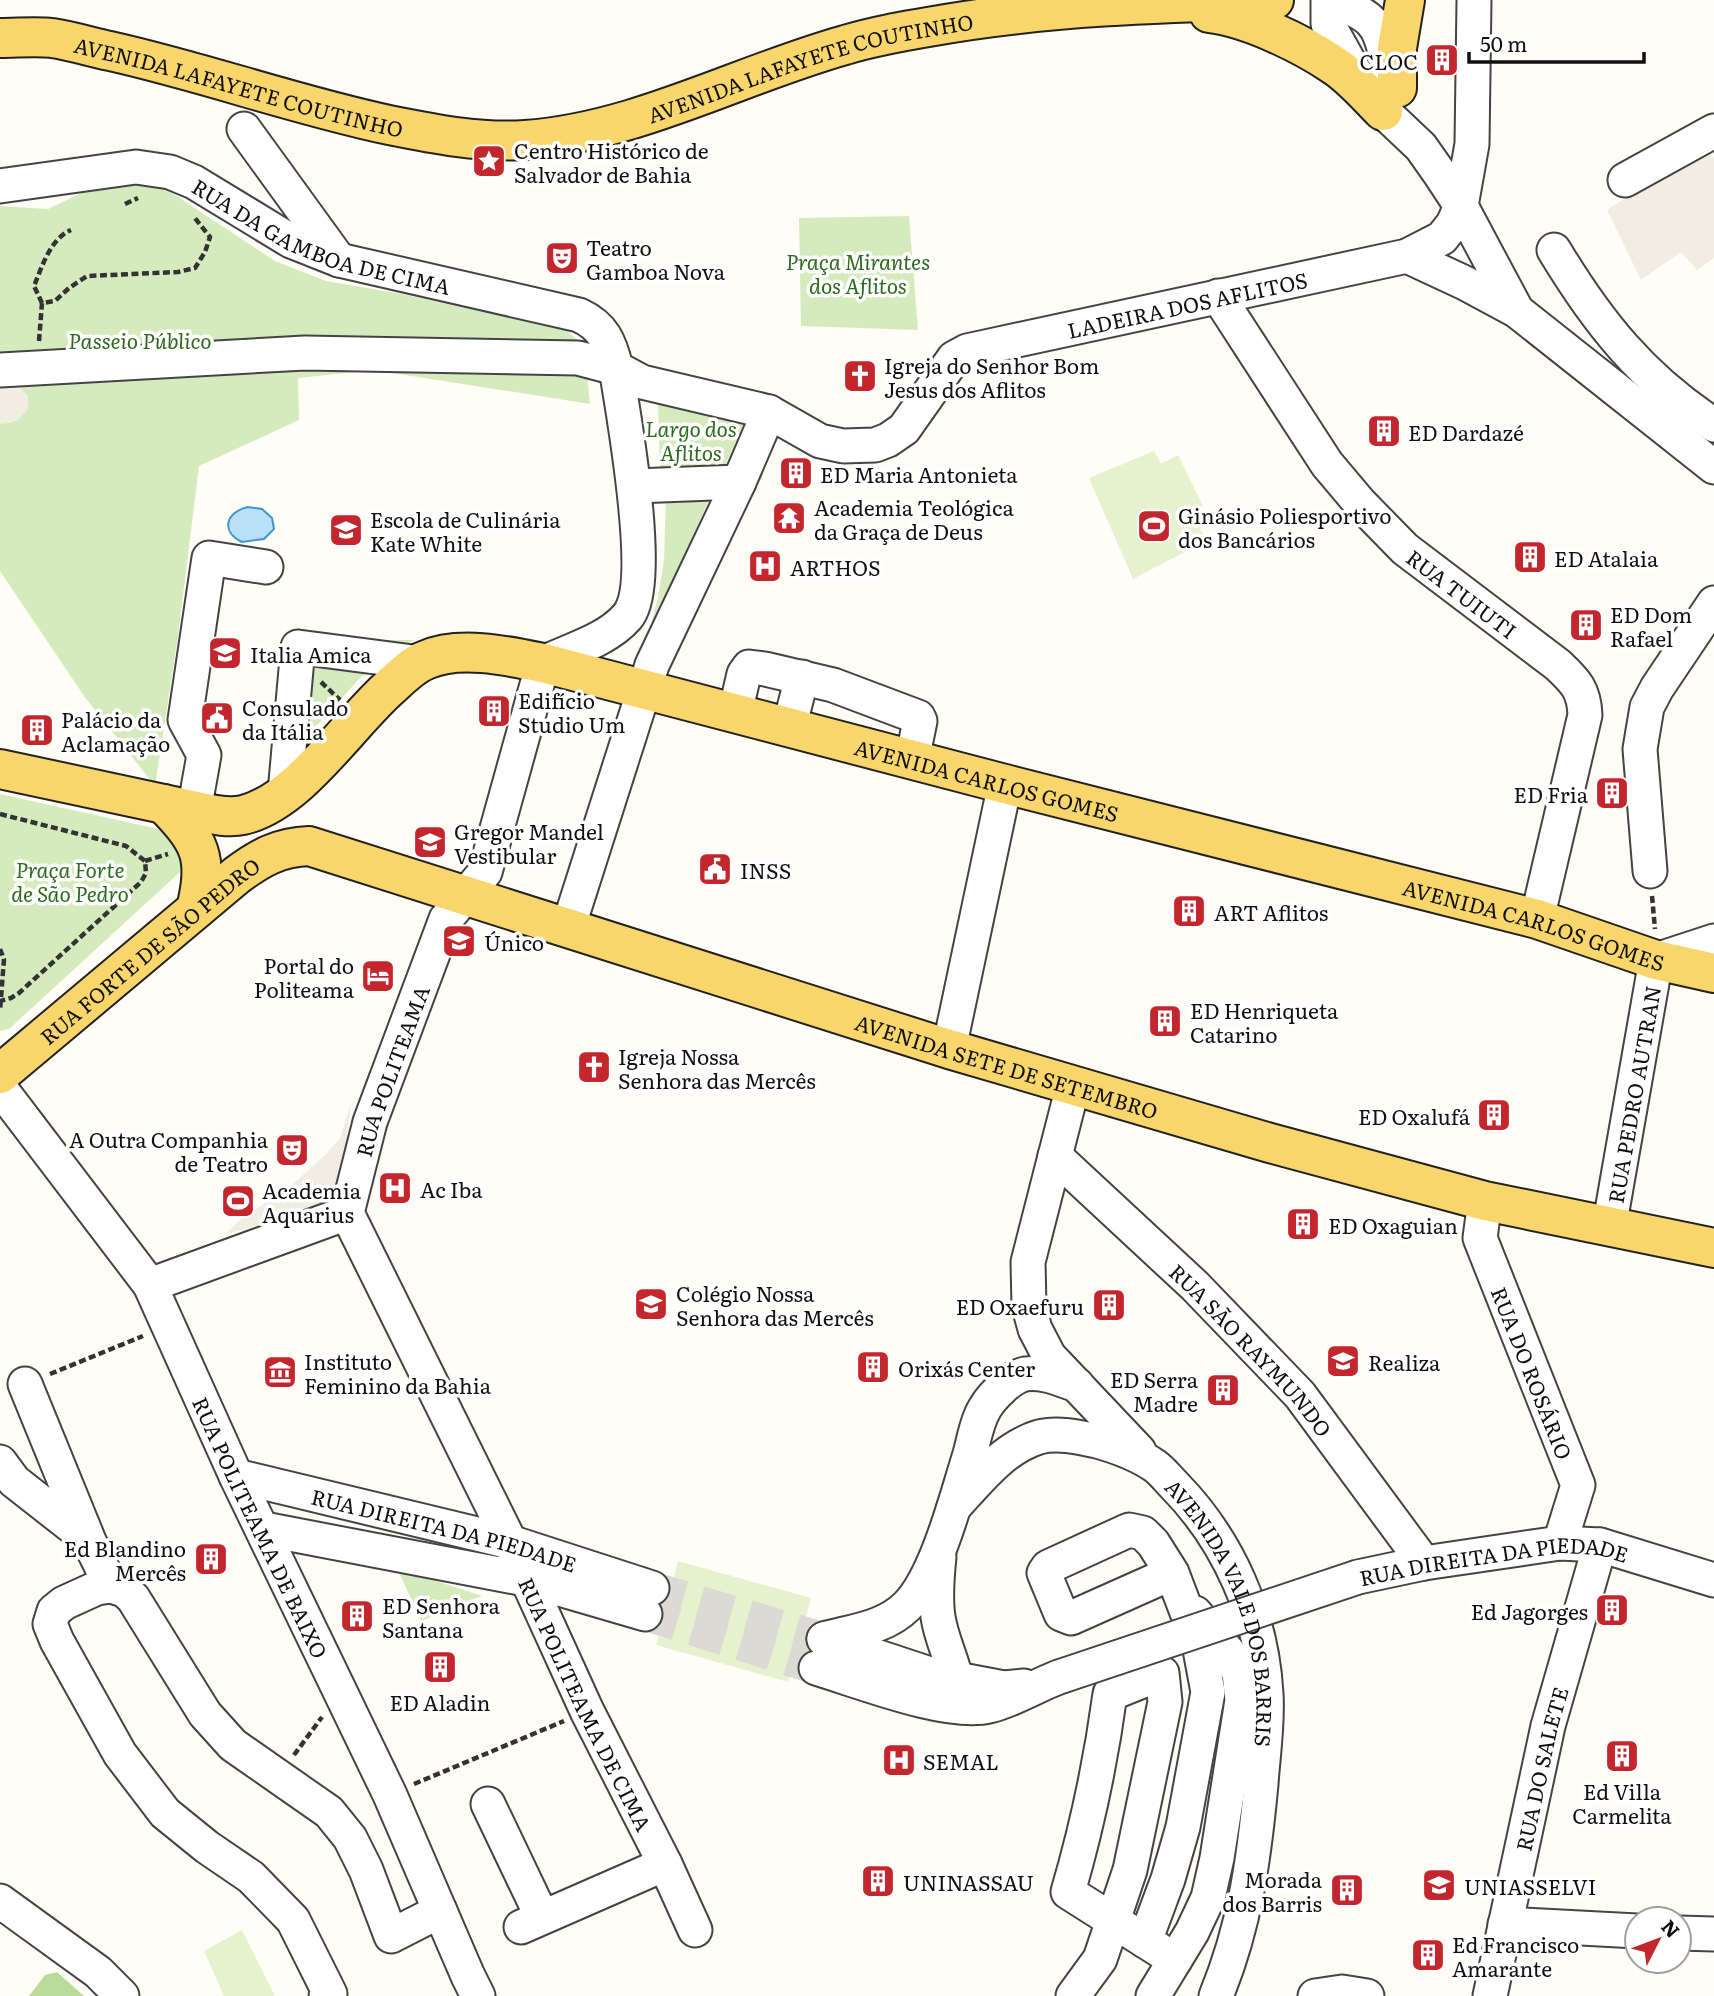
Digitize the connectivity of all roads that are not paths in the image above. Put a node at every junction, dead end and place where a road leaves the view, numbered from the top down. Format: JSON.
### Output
{"nodes":[{"id":1,"x":1274,"y":0,"type":"edge"},
{"id":2,"x":1329,"y":0,"type":"edge"},
{"id":3,"x":1405,"y":0,"type":"edge"},
{"id":4,"x":1474,"y":0,"type":"edge"},
{"id":5,"x":1138,"y":2,"type":"edge"},
{"id":6,"x":0,"y":38,"type":"edge"},
{"id":7,"x":1390,"y":99,"type":"junction"},
{"id":8,"x":244,"y":129,"type":"dead end"},
{"id":9,"x":1714,"y":131,"type":"edge"},
{"id":10,"x":1625,"y":180,"type":"dead end"},
{"id":11,"x":0,"y":186,"type":"edge"},
{"id":12,"x":1461,"y":206,"type":"junction"},
{"id":13,"x":1554,"y":250,"type":"dead end"},
{"id":14,"x":1407,"y":256,"type":"junction"},
{"id":15,"x":339,"y":260,"type":"junction"},
{"id":16,"x":1218,"y":296,"type":"junction"},
{"id":17,"x":1517,"y":311,"type":"junction"},
{"id":18,"x":616,"y":368,"type":"junction"},
{"id":19,"x":0,"y":370,"type":"edge"},
{"id":20,"x":769,"y":412,"type":"junction"},
{"id":21,"x":1714,"y":425,"type":"edge"},
{"id":22,"x":1713,"y":466,"type":"edge"},
{"id":23,"x":739,"y":482,"type":"junction"},
{"id":24,"x":635,"y":486,"type":"junction"},
{"id":25,"x":266,"y":567,"type":"dead end"},
{"id":26,"x":1714,"y":603,"type":"edge"},
{"id":27,"x":421,"y":663,"type":"junction"},
{"id":28,"x":543,"y":663,"type":"junction"},
{"id":29,"x":802,"y":677,"type":"junction"},
{"id":30,"x":643,"y":689,"type":"junction"},
{"id":31,"x":862,"y":695,"type":"junction"},
{"id":32,"x":735,"y":713,"type":"junction"},
{"id":33,"x":789,"y":728,"type":"junction"},
{"id":34,"x":850,"y":744,"type":"junction"},
{"id":35,"x":912,"y":760,"type":"junction"},
{"id":36,"x":0,"y":769,"type":"edge"},
{"id":37,"x":1005,"y":784,"type":"junction"},
{"id":38,"x":292,"y":788,"type":"junction"},
{"id":39,"x":179,"y":807,"type":"junction"},
{"id":40,"x":309,"y":846,"type":"junction"},
{"id":41,"x":1650,"y":871,"type":"road end"},
{"id":42,"x":465,"y":896,"type":"junction"},
{"id":43,"x":196,"y":909,"type":"junction"},
{"id":44,"x":1537,"y":919,"type":"junction"},
{"id":45,"x":568,"y":928,"type":"junction"},
{"id":46,"x":1714,"y":941,"type":"edge"},
{"id":47,"x":1656,"y":960,"type":"junction"},
{"id":48,"x":1714,"y":973,"type":"edge"},
{"id":49,"x":949,"y":1049,"type":"junction"},
{"id":50,"x":0,"y":1074,"type":"edge"},
{"id":51,"x":1073,"y":1086,"type":"junction"},
{"id":52,"x":0,"y":1088,"type":"edge"},
{"id":53,"x":1055,"y":1156,"type":"junction"},
{"id":54,"x":1485,"y":1201,"type":"junction"},
{"id":55,"x":347,"y":1213,"type":"junction"},
{"id":56,"x":1609,"y":1228,"type":"junction"},
{"id":57,"x":1714,"y":1248,"type":"edge"},
{"id":58,"x":150,"y":1285,"type":"junction"},
{"id":59,"x":25,"y":1384,"type":"road end"},
{"id":60,"x":1077,"y":1385,"type":"junction"},
{"id":61,"x":0,"y":1462,"type":"edge"},
{"id":62,"x":1154,"y":1466,"type":"junction"},
{"id":63,"x":236,"y":1476,"type":"junction"},
{"id":64,"x":954,"y":1507,"type":"junction"},
{"id":65,"x":264,"y":1529,"type":"junction"},
{"id":66,"x":88,"y":1539,"type":"junction"},
{"id":67,"x":510,"y":1542,"type":"junction"},
{"id":68,"x":1560,"y":1544,"type":"junction"},
{"id":69,"x":1600,"y":1545,"type":"junction"},
{"id":70,"x":939,"y":1549,"type":"junction"},
{"id":71,"x":1424,"y":1563,"type":"junction"},
{"id":72,"x":525,"y":1579,"type":"junction"},
{"id":73,"x":1714,"y":1580,"type":"edge"},
{"id":74,"x":111,"y":1586,"type":"junction"},
{"id":75,"x":958,"y":1693,"type":"junction"},
{"id":76,"x":1259,"y":1802,"type":"junction"},
{"id":77,"x":488,"y":1804,"type":"dead end"},
{"id":78,"x":1217,"y":1858,"type":"junction"},
{"id":79,"x":665,"y":1864,"type":"junction"},
{"id":80,"x":0,"y":1901,"type":"edge"},
{"id":81,"x":440,"y":1911,"type":"junction"},
{"id":82,"x":1115,"y":1920,"type":"junction"},
{"id":83,"x":1505,"y":1924,"type":"junction"},
{"id":84,"x":695,"y":1930,"type":"dead end"},
{"id":85,"x":1623,"y":1930,"type":"edge"},
{"id":86,"x":1693,"y":1933,"type":"edge"},
{"id":87,"x":1714,"y":1934,"type":"edge"},
{"id":88,"x":1145,"y":1941,"type":"junction"},
{"id":89,"x":1175,"y":1961,"type":"junction"},
{"id":90,"x":122,"y":1996,"type":"edge"},
{"id":91,"x":326,"y":1996,"type":"edge"},
{"id":92,"x":478,"y":1996,"type":"edge"},
{"id":93,"x":1073,"y":1996,"type":"edge"},
{"id":94,"x":1153,"y":1996,"type":"edge"},
{"id":95,"x":1216,"y":1996,"type":"edge"},
{"id":96,"x":1315,"y":1996,"type":"edge"},
{"id":97,"x":1367,"y":1996,"type":"edge"},
{"id":98,"x":1490,"y":1996,"type":"edge"}],
"edges":[{"from":1,"to":5,"type":"main road","name":"AVENIDA LAFAYETE COUTINHO"},
{"from":2,"to":7,"type":"street"},
{"from":3,"to":7,"type":"main road"},
{"from":4,"to":12,"type":"street"},
{"from":5,"to":6,"type":"main road","name":"AVENIDA LAFAYETE COUTINHO"},
{"from":5,"to":7,"type":"main road"},
{"from":7,"to":12,"type":"street"},
{"from":8,"to":15,"type":"street"},
{"from":9,"to":10,"type":"street"},
{"from":11,"to":15,"type":"street","name":"RUA DA GAMBOA DE CIMA"},
{"from":12,"to":14,"type":"street","name":"LADEIRA DOS AFLITOS"},
{"from":12,"to":17,"type":"street"},
{"from":13,"to":21,"type":"street"},
{"from":14,"to":16,"type":"street","name":"LADEIRA DOS AFLITOS"},
{"from":14,"to":17,"type":"street"},
{"from":15,"to":18,"type":"street","name":"RUA DA GAMBOA DE CIMA"},
{"from":16,"to":20,"type":"street","name":"LADEIRA DOS AFLITOS"},
{"from":16,"to":44,"type":"street","name":"RUA TUIUTI"},
{"from":17,"to":22,"type":"street"},
{"from":18,"to":19,"type":"street"},
{"from":18,"to":20,"type":"street"},
{"from":18,"to":24,"type":"street"},
{"from":20,"to":23,"type":"street"},
{"from":23,"to":24,"type":"street"},
{"from":23,"to":30,"type":"street"},
{"from":24,"to":28,"type":"street"},
{"from":25,"to":39,"type":"street"},
{"from":26,"to":41,"type":"street"},
{"from":27,"to":28,"type":"main road","name":"AVENIDA CARLOS GOMES"},
{"from":27,"to":38,"type":"main road","name":"AVENIDA CARLOS GOMES"},
{"from":27,"to":38,"type":"street"},
{"from":28,"to":30,"type":"main road","name":"AVENIDA CARLOS GOMES"},
{"from":28,"to":42,"type":"street","name":"RUA POLITEAMA"},
{"from":29,"to":31,"type":"street"},
{"from":29,"to":32,"type":"street"},
{"from":29,"to":33,"type":"street"},
{"from":30,"to":32,"type":"main road","name":"AVENIDA CARLOS GOMES"},
{"from":30,"to":45,"type":"street"},
{"from":31,"to":34,"type":"street"},
{"from":31,"to":35,"type":"street"},
{"from":32,"to":33,"type":"main road","name":"AVENIDA CARLOS GOMES"},
{"from":33,"to":34,"type":"main road","name":"AVENIDA CARLOS GOMES"},
{"from":34,"to":35,"type":"main road","name":"AVENIDA CARLOS GOMES"},
{"from":35,"to":37,"type":"main road","name":"AVENIDA CARLOS GOMES"},
{"from":36,"to":39,"type":"main road"},
{"from":37,"to":44,"type":"main road","name":"AVENIDA CARLOS GOMES"},
{"from":37,"to":49,"type":"street"},
{"from":38,"to":39,"type":"main road"},
{"from":38,"to":40,"type":"main road"},
{"from":39,"to":43,"type":"main road"},
{"from":40,"to":42,"type":"main road","name":"AVENIDA SETE DE SETEMBRO"},
{"from":40,"to":43,"type":"main road","name":"RUA FORTE DE SÃO PEDRO"},
{"from":42,"to":45,"type":"main road","name":"AVENIDA SETE DE SETEMBRO"},
{"from":42,"to":55,"type":"street","name":"RUA POLITEAMA"},
{"from":43,"to":50,"type":"main road","name":"RUA FORTE DE SÃO PEDRO"},
{"from":44,"to":47,"type":"main road","name":"AVENIDA CARLOS GOMES"},
{"from":45,"to":49,"type":"main road","name":"AVENIDA SETE DE SETEMBRO"},
{"from":46,"to":47,"type":"street"},
{"from":47,"to":48,"type":"main road","name":"AVENIDA CARLOS GOMES"},
{"from":47,"to":56,"type":"street","name":"RUA PEDRO AUTRAN"},
{"from":49,"to":51,"type":"main road","name":"AVENIDA SETE DE SETEMBRO"},
{"from":51,"to":53,"type":"street"},
{"from":51,"to":54,"type":"main road","name":"AVENIDA SETE DE SETEMBRO"},
{"from":52,"to":58,"type":"street","name":"RUA POLITEAMA DE BAIXO"},
{"from":53,"to":60,"type":"street"},
{"from":53,"to":71,"type":"street","name":"RUA SÃO RAYMUNDO"},
{"from":54,"to":56,"type":"main road","name":"AVENIDA SETE DE SETEMBRO"},
{"from":54,"to":68,"type":"street","name":"RUA DO ROSÁRIO"},
{"from":55,"to":58,"type":"street"},
{"from":55,"to":67,"type":"street","name":"RUA POLITEAMA DE CIMA"},
{"from":56,"to":57,"type":"main road","name":"AVENIDA SETE DE SETEMBRO"},
{"from":58,"to":63,"type":"street","name":"RUA POLITEAMA DE BAIXO"},
{"from":59,"to":66,"type":"street"},
{"from":60,"to":62,"type":"street"},
{"from":60,"to":64,"type":"street"},
{"from":61,"to":66,"type":"street"},
{"from":62,"to":64,"type":"street","name":"AVENIDA VALE DOS BARRIS"},
{"from":62,"to":76,"type":"street","name":"AVENIDA VALE DOS BARRIS"},
{"from":63,"to":65,"type":"street","name":"RUA POLITEAMA DE BAIXO"},
{"from":63,"to":67,"type":"street","name":"RUA DIREITA DA PIEDADE"},
{"from":64,"to":70,"type":"street"},
{"from":65,"to":72,"type":"street","name":"RUA DIREITA DA PIEDADE"},
{"from":65,"to":81,"type":"street","name":"RUA POLITEAMA DE BAIXO"},
{"from":66,"to":74,"type":"street"},
{"from":67,"to":72,"type":"street","name":"RUA POLITEAMA DE CIMA"},
{"from":67,"to":72,"type":"street","name":"RUA DIREITA DA PIEDADE"},
{"from":68,"to":69,"type":"street","name":"RUA DIREITA DA PIEDADE"},
{"from":68,"to":71,"type":"street","name":"RUA DIREITA DA PIEDADE"},
{"from":69,"to":73,"type":"street","name":"RUA DIREITA DA PIEDADE"},
{"from":69,"to":83,"type":"street","name":"RUA DO SALETE"},
{"from":70,"to":75,"type":"street"},
{"from":70,"to":75,"type":"street","name":"RUA DIREITA DA PIEDADE"},
{"from":71,"to":75,"type":"street","name":"RUA DIREITA DA PIEDADE","bridge":true},
{"from":72,"to":79,"type":"street","name":"RUA POLITEAMA DE CIMA"},
{"from":74,"to":81,"type":"street"},
{"from":74,"to":91,"type":"street"},
{"from":76,"to":78,"type":"street"},
{"from":76,"to":95,"type":"street","name":"AVENIDA VALE DOS BARRIS"},
{"from":77,"to":79,"type":"street"},
{"from":78,"to":88,"type":"street"},
{"from":78,"to":89,"type":"street"},
{"from":79,"to":84,"type":"street","name":"RUA POLITEAMA DE CIMA"},
{"from":80,"to":90,"type":"street"},
{"from":81,"to":92,"type":"street","name":"RUA POLITEAMA DE BAIXO"},
{"from":82,"to":82,"type":"street"},
{"from":82,"to":88,"type":"street"},
{"from":82,"to":93,"type":"street"},
{"from":83,"to":85,"type":"street"},
{"from":83,"to":98,"type":"street","name":"RUA DO SALETE"},
{"from":86,"to":87,"type":"street"},
{"from":88,"to":89,"type":"street"},
{"from":89,"to":94,"type":"street"},
{"from":96,"to":97,"type":"street"}]}
